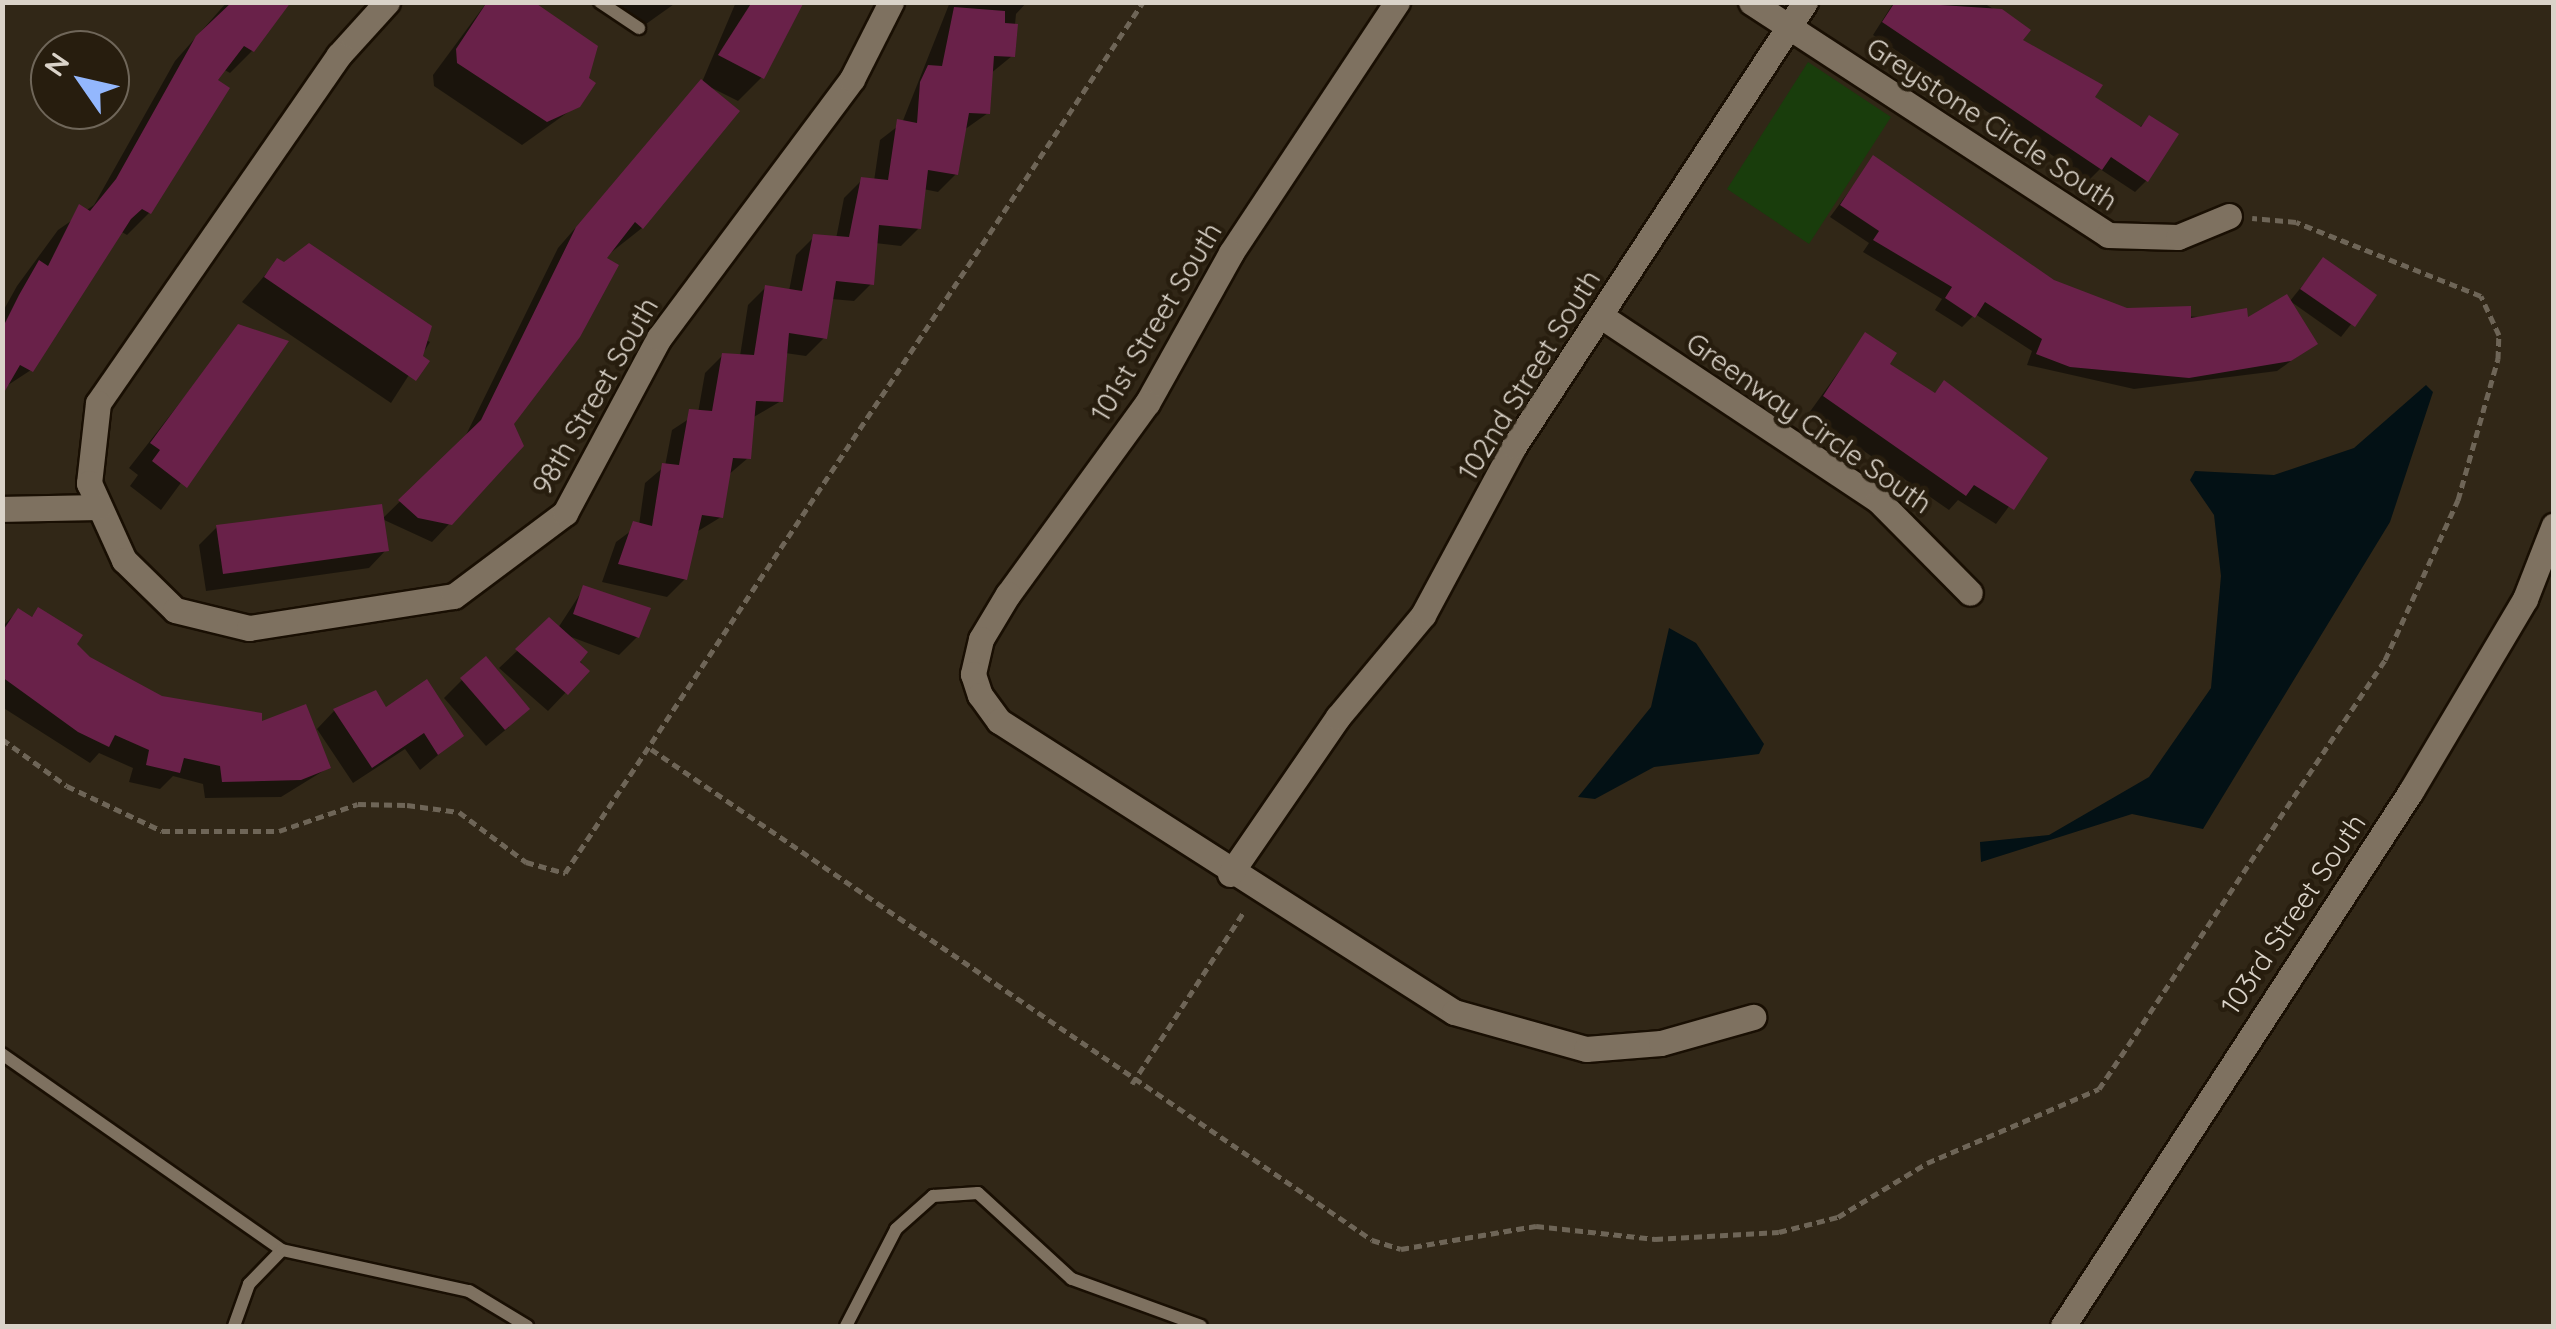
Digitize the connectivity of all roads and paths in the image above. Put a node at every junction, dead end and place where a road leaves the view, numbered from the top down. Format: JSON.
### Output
{"nodes":[{"id":1,"x":387,"y":2,"type":"edge"},
{"id":2,"x":600,"y":2,"type":"edge"},
{"id":3,"x":890,"y":2,"type":"edge"},
{"id":4,"x":1143,"y":2,"type":"edge"},
{"id":5,"x":1397,"y":2,"type":"edge"},
{"id":6,"x":1751,"y":2,"type":"edge"},
{"id":7,"x":1805,"y":2,"type":"edge"},
{"id":8,"x":638,"y":28,"type":"dead end"},
{"id":9,"x":1788,"y":28,"type":"junction"},
{"id":10,"x":2229,"y":216,"type":"joint"},
{"id":11,"x":1601,"y":316,"type":"junction"},
{"id":12,"x":100,"y":507,"type":"junction"},
{"id":13,"x":2,"y":510,"type":"edge"},
{"id":14,"x":2554,"y":525,"type":"edge"},
{"id":15,"x":1970,"y":593,"type":"dead end"},
{"id":16,"x":2,"y":739,"type":"edge"},
{"id":17,"x":651,"y":750,"type":"junction"},
{"id":18,"x":1230,"y":874,"type":"junction"},
{"id":19,"x":1244,"y":913,"type":"dead end"},
{"id":20,"x":1753,"y":1017,"type":"dead end"},
{"id":21,"x":2,"y":1054,"type":"edge"},
{"id":22,"x":1132,"y":1084,"type":"junction"},
{"id":23,"x":282,"y":1250,"type":"junction"},
{"id":24,"x":234,"y":1326,"type":"edge"},
{"id":25,"x":527,"y":1326,"type":"edge"},
{"id":26,"x":846,"y":1326,"type":"edge"},
{"id":27,"x":1201,"y":1326,"type":"edge"},
{"id":28,"x":2063,"y":1326,"type":"edge"}],
"edges":[{"from":1,"to":12,"type":"street","name":"98th Street South"},
{"from":2,"to":8,"type":"lane"},
{"from":3,"to":12,"type":"street","name":"98th Street South"},
{"from":4,"to":17,"type":"path"},
{"from":5,"to":18,"type":"street","name":"101st Street South"},
{"from":6,"to":9,"type":"street","name":"Greystone Circle South"},
{"from":7,"to":9,"type":"street","name":"102nd Street South"},
{"from":9,"to":10,"type":"street","name":"Greystone Circle South"},
{"from":9,"to":11,"type":"street","name":"102nd Street South"},
{"from":10,"to":22,"type":"path"},
{"from":11,"to":15,"type":"street","name":"Greenway Circle South"},
{"from":11,"to":18,"type":"street","name":"102nd Street South"},
{"from":12,"to":13,"type":"street"},
{"from":14,"to":28,"type":"street","name":"103rd Street South"},
{"from":16,"to":17,"type":"path"},
{"from":17,"to":22,"type":"path"},
{"from":18,"to":20,"type":"street"},
{"from":19,"to":22,"type":"path"},
{"from":21,"to":23,"type":"lane"},
{"from":23,"to":24,"type":"lane"},
{"from":23,"to":25,"type":"lane"},
{"from":26,"to":27,"type":"lane"}]}
